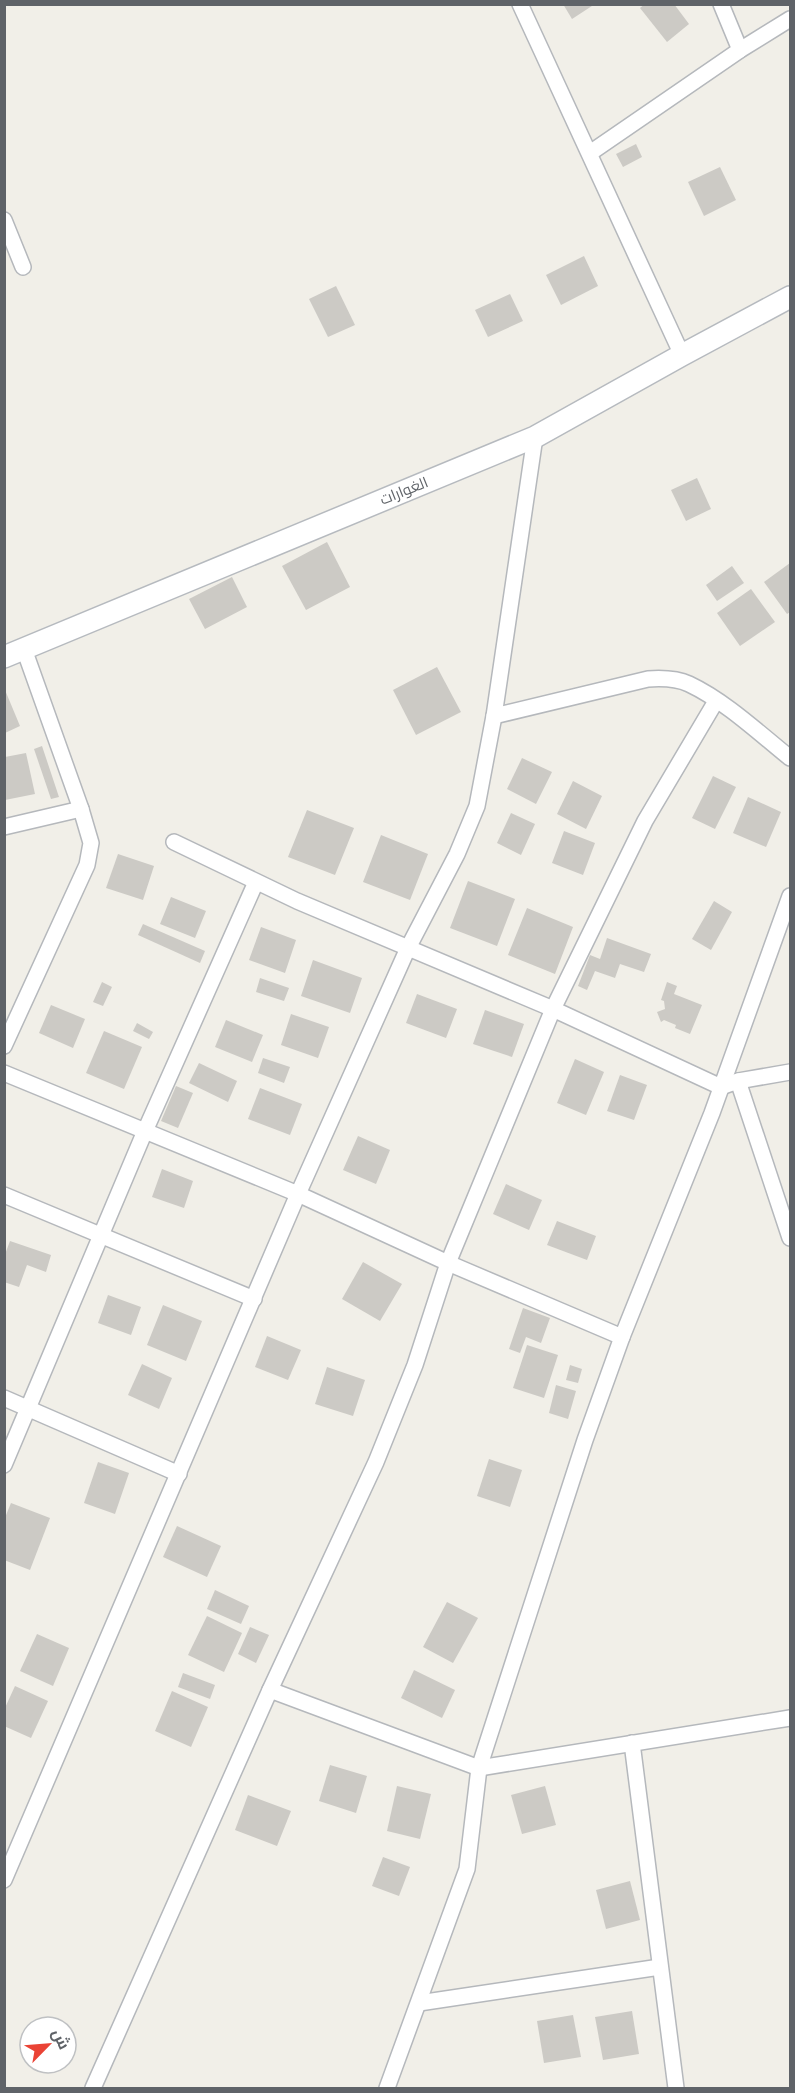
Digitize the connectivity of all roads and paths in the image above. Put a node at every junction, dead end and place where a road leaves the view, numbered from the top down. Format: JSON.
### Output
{"nodes":[{"id":1,"x":520,"y":4,"type":"edge"},
{"id":2,"x":721,"y":4,"type":"edge"},
{"id":3,"x":790,"y":19,"type":"edge"},
{"id":4,"x":740,"y":50,"type":"junction"},
{"id":5,"x":590,"y":153,"type":"junction"},
{"id":6,"x":4,"y":220,"type":"edge"},
{"id":7,"x":23,"y":267,"type":"dead end"},
{"id":8,"x":790,"y":297,"type":"edge"},
{"id":9,"x":682,"y":355,"type":"junction"},
{"id":10,"x":536,"y":437,"type":"junction"},
{"id":11,"x":14,"y":653,"type":"edge"},
{"id":12,"x":716,"y":701,"type":"junction"},
{"id":13,"x":494,"y":716,"type":"junction"},
{"id":14,"x":790,"y":758,"type":"edge"},
{"id":15,"x":81,"y":809,"type":"junction"},
{"id":16,"x":4,"y":827,"type":"edge"},
{"id":17,"x":174,"y":842,"type":"dead end"},
{"id":18,"x":256,"y":882,"type":"junction"},
{"id":19,"x":790,"y":896,"type":"edge"},
{"id":20,"x":408,"y":948,"type":"junction"},
{"id":21,"x":553,"y":1009,"type":"junction"},
{"id":22,"x":4,"y":1046,"type":"edge"},
{"id":23,"x":790,"y":1072,"type":"edge"},
{"id":24,"x":4,"y":1073,"type":"edge"},
{"id":25,"x":738,"y":1082,"type":"junction"},
{"id":26,"x":721,"y":1087,"type":"junction"},
{"id":27,"x":145,"y":1131,"type":"junction"},
{"id":28,"x":298,"y":1194,"type":"junction"},
{"id":29,"x":4,"y":1195,"type":"edge"},
{"id":30,"x":101,"y":1234,"type":"junction"},
{"id":31,"x":790,"y":1238,"type":"edge"},
{"id":32,"x":448,"y":1263,"type":"junction"},
{"id":33,"x":254,"y":1299,"type":"junction"},
{"id":34,"x":622,"y":1337,"type":"junction"},
{"id":35,"x":4,"y":1398,"type":"edge"},
{"id":36,"x":28,"y":1409,"type":"junction"},
{"id":37,"x":4,"y":1465,"type":"edge"},
{"id":38,"x":179,"y":1474,"type":"junction"},
{"id":39,"x":270,"y":1690,"type":"junction"},
{"id":40,"x":790,"y":1718,"type":"edge"},
{"id":41,"x":632,"y":1743,"type":"junction"},
{"id":42,"x":479,"y":1768,"type":"junction"},
{"id":43,"x":4,"y":1880,"type":"edge"},
{"id":44,"x":660,"y":1967,"type":"junction"},
{"id":45,"x":419,"y":2003,"type":"junction"},
{"id":46,"x":93,"y":2088,"type":"edge"},
{"id":47,"x":387,"y":2088,"type":"edge"},
{"id":48,"x":676,"y":2088,"type":"edge"}],
"edges":[{"from":1,"to":5,"type":"street"},
{"from":2,"to":4,"type":"street"},
{"from":3,"to":4,"type":"street"},
{"from":4,"to":5,"type":"street"},
{"from":5,"to":9,"type":"street"},
{"from":6,"to":7,"type":"street"},
{"from":8,"to":9,"type":"street","name":"الغوارات"},
{"from":9,"to":10,"type":"street","name":"الغوارات"},
{"from":10,"to":11,"type":"street","name":"الغوارات"},
{"from":10,"to":13,"type":"street"},
{"from":11,"to":15,"type":"street"},
{"from":12,"to":13,"type":"street"},
{"from":12,"to":14,"type":"street"},
{"from":12,"to":21,"type":"street"},
{"from":13,"to":20,"type":"street"},
{"from":15,"to":16,"type":"street"},
{"from":15,"to":22,"type":"street"},
{"from":17,"to":18,"type":"street"},
{"from":18,"to":20,"type":"street"},
{"from":18,"to":27,"type":"street"},
{"from":19,"to":26,"type":"street"},
{"from":20,"to":21,"type":"street"},
{"from":20,"to":28,"type":"street"},
{"from":21,"to":26,"type":"street"},
{"from":21,"to":32,"type":"street"},
{"from":23,"to":25,"type":"street"},
{"from":24,"to":27,"type":"street"},
{"from":25,"to":26,"type":"street"},
{"from":25,"to":31,"type":"street"},
{"from":26,"to":34,"type":"street"},
{"from":27,"to":28,"type":"street"},
{"from":27,"to":30,"type":"street"},
{"from":28,"to":32,"type":"street"},
{"from":28,"to":33,"type":"street"},
{"from":29,"to":30,"type":"street"},
{"from":30,"to":33,"type":"street"},
{"from":30,"to":36,"type":"street"},
{"from":32,"to":34,"type":"street"},
{"from":32,"to":39,"type":"street"},
{"from":33,"to":38,"type":"street"},
{"from":34,"to":42,"type":"street"},
{"from":35,"to":36,"type":"street"},
{"from":36,"to":37,"type":"street"},
{"from":36,"to":38,"type":"street"},
{"from":38,"to":43,"type":"street"},
{"from":39,"to":42,"type":"street"},
{"from":39,"to":46,"type":"street"},
{"from":40,"to":41,"type":"street"},
{"from":41,"to":42,"type":"street"},
{"from":41,"to":44,"type":"street"},
{"from":42,"to":45,"type":"street"},
{"from":44,"to":45,"type":"street"},
{"from":44,"to":48,"type":"street"},
{"from":45,"to":47,"type":"street"}]}
